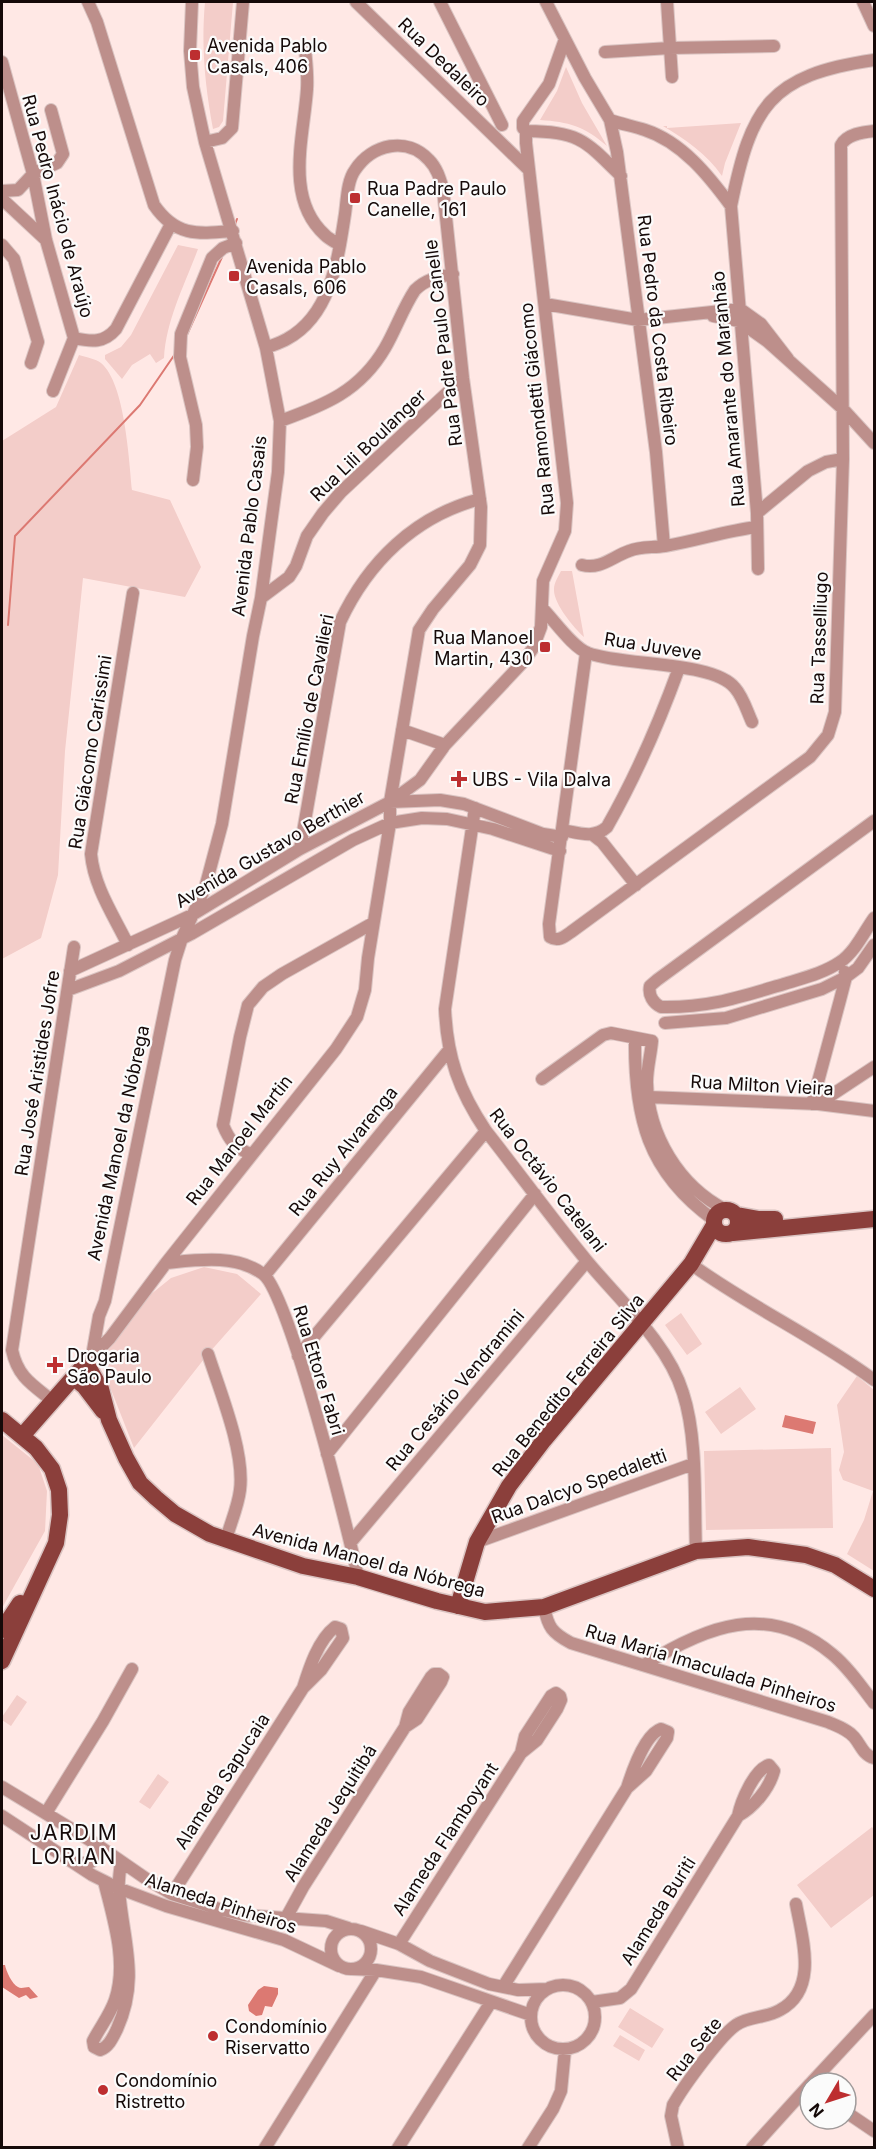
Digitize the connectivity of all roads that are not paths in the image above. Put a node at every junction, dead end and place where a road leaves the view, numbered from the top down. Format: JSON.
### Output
{"nodes":[{"id":1,"x":88,"y":2,"type":"edge"},
{"id":2,"x":192,"y":2,"type":"edge"},
{"id":3,"x":243,"y":2,"type":"edge"},
{"id":4,"x":356,"y":2,"type":"edge"},
{"id":5,"x":440,"y":2,"type":"edge"},
{"id":6,"x":546,"y":2,"type":"edge"},
{"id":7,"x":667,"y":2,"type":"edge"},
{"id":8,"x":863,"y":2,"type":"edge"},
{"id":9,"x":874,"y":25,"type":"edge"},
{"id":10,"x":565,"y":39,"type":"junction"},
{"id":11,"x":774,"y":46,"type":"dead end"},
{"id":12,"x":305,"y":48,"type":"dead end"},
{"id":13,"x":670,"y":48,"type":"junction"},
{"id":14,"x":605,"y":52,"type":"dead end"},
{"id":15,"x":874,"y":60,"type":"edge"},
{"id":16,"x":2,"y":62,"type":"edge"},
{"id":17,"x":672,"y":76,"type":"dead end"},
{"id":18,"x":51,"y":110,"type":"dead end"},
{"id":19,"x":610,"y":120,"type":"junction"},
{"id":20,"x":482,"y":124,"type":"junction"},
{"id":21,"x":502,"y":125,"type":"junction"},
{"id":22,"x":524,"y":128,"type":"junction"},
{"id":23,"x":874,"y":131,"type":"edge"},
{"id":24,"x":205,"y":142,"type":"junction"},
{"id":25,"x":529,"y":170,"type":"junction"},
{"id":26,"x":33,"y":174,"type":"junction"},
{"id":27,"x":621,"y":176,"type":"junction"},
{"id":28,"x":2,"y":191,"type":"edge"},
{"id":29,"x":2,"y":199,"type":"edge"},
{"id":30,"x":731,"y":206,"type":"junction"},
{"id":31,"x":171,"y":224,"type":"junction"},
{"id":32,"x":234,"y":237,"type":"junction"},
{"id":33,"x":46,"y":240,"type":"junction"},
{"id":34,"x":2,"y":245,"type":"edge"},
{"id":35,"x":340,"y":245,"type":"junction"},
{"id":36,"x":453,"y":274,"type":"junction"},
{"id":37,"x":545,"y":304,"type":"junction"},
{"id":38,"x":740,"y":315,"type":"junction"},
{"id":39,"x":638,"y":320,"type":"junction"},
{"id":40,"x":74,"y":338,"type":"junction"},
{"id":41,"x":266,"y":348,"type":"junction"},
{"id":42,"x":31,"y":363,"type":"dead end"},
{"id":43,"x":463,"y":378,"type":"junction"},
{"id":44,"x":53,"y":391,"type":"dead end"},
{"id":45,"x":842,"y":408,"type":"junction"},
{"id":46,"x":280,"y":421,"type":"junction"},
{"id":47,"x":874,"y":443,"type":"edge"},
{"id":48,"x":843,"y":459,"type":"junction"},
{"id":49,"x":193,"y":480,"type":"dead end"},
{"id":50,"x":480,"y":499,"type":"junction"},
{"id":51,"x":757,"y":513,"type":"junction"},
{"id":52,"x":756,"y":527,"type":"junction"},
{"id":53,"x":664,"y":546,"type":"junction"},
{"id":54,"x":582,"y":565,"type":"dead end"},
{"id":55,"x":758,"y":569,"type":"dead end"},
{"id":56,"x":133,"y":593,"type":"dead end"},
{"id":57,"x":261,"y":598,"type":"junction"},
{"id":58,"x":542,"y":608,"type":"junction"},
{"id":59,"x":586,"y":653,"type":"junction"},
{"id":60,"x":679,"y":668,"type":"junction"},
{"id":61,"x":752,"y":722,"type":"dead end"},
{"id":62,"x":402,"y":730,"type":"junction"},
{"id":63,"x":446,"y":745,"type":"junction"},
{"id":64,"x":390,"y":802,"type":"junction"},
{"id":65,"x":475,"y":808,"type":"junction"},
{"id":66,"x":874,"y":821,"type":"edge"},
{"id":67,"x":390,"y":823,"type":"junction"},
{"id":68,"x":472,"y":823,"type":"junction"},
{"id":69,"x":562,"y":833,"type":"junction"},
{"id":70,"x":593,"y":835,"type":"junction"},
{"id":71,"x":300,"y":849,"type":"junction"},
{"id":72,"x":560,"y":851,"type":"junction"},
{"id":73,"x":636,"y":885,"type":"junction"},
{"id":74,"x":205,"y":888,"type":"junction"},
{"id":75,"x":215,"y":900,"type":"junction"},
{"id":76,"x":192,"y":915,"type":"junction"},
{"id":77,"x":874,"y":918,"type":"edge"},
{"id":78,"x":373,"y":923,"type":"junction"},
{"id":79,"x":182,"y":938,"type":"junction"},
{"id":80,"x":128,"y":945,"type":"junction"},
{"id":81,"x":874,"y":945,"type":"edge"},
{"id":82,"x":74,"y":947,"type":"dead end"},
{"id":83,"x":842,"y":960,"type":"junction"},
{"id":84,"x":70,"y":971,"type":"junction"},
{"id":85,"x":846,"y":977,"type":"junction"},
{"id":86,"x":68,"y":990,"type":"junction"},
{"id":87,"x":667,"y":1007,"type":"junction"},
{"id":88,"x":665,"y":1023,"type":"junction"},
{"id":89,"x":635,"y":1038,"type":"junction"},
{"id":90,"x":652,"y":1041,"type":"junction"},
{"id":91,"x":448,"y":1050,"type":"junction"},
{"id":92,"x":635,"y":1061,"type":"junction"},
{"id":93,"x":649,"y":1063,"type":"junction"},
{"id":94,"x":874,"y":1067,"type":"edge"},
{"id":95,"x":542,"y":1079,"type":"dead end"},
{"id":96,"x":648,"y":1097,"type":"junction"},
{"id":97,"x":815,"y":1104,"type":"junction"},
{"id":98,"x":874,"y":1111,"type":"edge"},
{"id":99,"x":486,"y":1131,"type":"junction"},
{"id":100,"x":251,"y":1155,"type":"junction"},
{"id":101,"x":535,"y":1194,"type":"junction"},
{"id":102,"x":874,"y":1209,"type":"edge"},
{"id":103,"x":874,"y":1219,"type":"edge"},
{"id":104,"x":724,"y":1223,"type":"junction"},
{"id":105,"x":587,"y":1261,"type":"junction"},
{"id":106,"x":166,"y":1263,"type":"junction"},
{"id":107,"x":693,"y":1263,"type":"junction"},
{"id":108,"x":265,"y":1275,"type":"junction"},
{"id":109,"x":105,"y":1300,"type":"junction"},
{"id":110,"x":125,"y":1318,"type":"junction"},
{"id":111,"x":642,"y":1325,"type":"junction"},
{"id":112,"x":208,"y":1354,"type":"dead end"},
{"id":113,"x":298,"y":1356,"type":"junction"},
{"id":114,"x":89,"y":1360,"type":"junction"},
{"id":115,"x":74,"y":1378,"type":"junction"},
{"id":116,"x":874,"y":1380,"type":"edge"},
{"id":117,"x":54,"y":1402,"type":"junction"},
{"id":118,"x":2,"y":1420,"type":"edge"},
{"id":119,"x":109,"y":1420,"type":"junction"},
{"id":120,"x":22,"y":1436,"type":"junction"},
{"id":121,"x":327,"y":1454,"type":"junction"},
{"id":122,"x":693,"y":1464,"type":"junction"},
{"id":123,"x":226,"y":1540,"type":"junction"},
{"id":124,"x":351,"y":1542,"type":"junction"},
{"id":125,"x":477,"y":1542,"type":"junction"},
{"id":126,"x":696,"y":1551,"type":"junction"},
{"id":127,"x":41,"y":1572,"type":"junction"},
{"id":128,"x":358,"y":1577,"type":"junction"},
{"id":129,"x":874,"y":1589,"type":"edge"},
{"id":130,"x":458,"y":1606,"type":"junction"},
{"id":131,"x":544,"y":1607,"type":"junction"},
{"id":132,"x":2,"y":1630,"type":"edge"},
{"id":133,"x":2,"y":1661,"type":"edge"},
{"id":134,"x":644,"y":1665,"type":"junction"},
{"id":135,"x":132,"y":1669,"type":"dead end"},
{"id":136,"x":303,"y":1688,"type":"dead end"},
{"id":137,"x":874,"y":1703,"type":"edge"},
{"id":138,"x":405,"y":1727,"type":"dead end"},
{"id":139,"x":521,"y":1753,"type":"dead end"},
{"id":140,"x":874,"y":1758,"type":"edge"},
{"id":141,"x":2,"y":1787,"type":"edge"},
{"id":142,"x":627,"y":1788,"type":"dead end"},
{"id":143,"x":46,"y":1813,"type":"junction"},
{"id":144,"x":2,"y":1816,"type":"edge"},
{"id":145,"x":738,"y":1816,"type":"dead end"},
{"id":146,"x":93,"y":1842,"type":"junction"},
{"id":147,"x":121,"y":1862,"type":"junction"},
{"id":148,"x":74,"y":1863,"type":"junction"},
{"id":149,"x":104,"y":1881,"type":"junction"},
{"id":150,"x":118,"y":1888,"type":"junction"},
{"id":151,"x":172,"y":1894,"type":"junction"},
{"id":152,"x":796,"y":1904,"type":"dead end"},
{"id":153,"x":286,"y":1918,"type":"junction"},
{"id":154,"x":348,"y":1928,"type":"junction"},
{"id":155,"x":361,"y":1931,"type":"junction"},
{"id":156,"x":399,"y":1944,"type":"junction"},
{"id":157,"x":339,"y":1966,"type":"junction"},
{"id":158,"x":352,"y":1969,"type":"junction"},
{"id":159,"x":376,"y":1970,"type":"junction"},
{"id":160,"x":503,"y":1987,"type":"junction"},
{"id":161,"x":547,"y":1989,"type":"junction"},
{"id":162,"x":492,"y":2002,"type":"junction"},
{"id":163,"x":592,"y":2002,"type":"junction"},
{"id":164,"x":111,"y":2010,"type":"junction"},
{"id":165,"x":531,"y":2015,"type":"junction"},
{"id":166,"x":874,"y":2015,"type":"edge"},
{"id":167,"x":123,"y":2016,"type":"junction"},
{"id":168,"x":565,"y":2050,"type":"junction"},
{"id":169,"x":824,"y":2071,"type":"edge"},
{"id":170,"x":798,"y":2099,"type":"edge"},
{"id":171,"x":858,"y":2120,"type":"edge"},
{"id":172,"x":874,"y":2131,"type":"edge"},
{"id":173,"x":267,"y":2146,"type":"edge"},
{"id":174,"x":398,"y":2148,"type":"edge"},
{"id":175,"x":528,"y":2148,"type":"edge"},
{"id":176,"x":678,"y":2148,"type":"edge"},
{"id":177,"x":752,"y":2148,"type":"edge"}],
"edges":[{"from":1,"to":31,"type":"street"},
{"from":2,"to":24,"type":"street","name":"Avenida Pablo Casais"},
{"from":3,"to":24,"type":"street"},
{"from":4,"to":20,"type":"street","name":"Rua Dedaleiro"},
{"from":5,"to":21,"type":"street"},
{"from":6,"to":10,"type":"street","name":"Rua Pedro da Costa Ribeiro"},
{"from":7,"to":13,"type":"street"},
{"from":8,"to":9,"type":"street"},
{"from":10,"to":19,"type":"street","name":"Rua Pedro da Costa Ribeiro"},
{"from":10,"to":22,"type":"street"},
{"from":11,"to":13,"type":"street"},
{"from":12,"to":35,"type":"street"},
{"from":13,"to":14,"type":"street"},
{"from":13,"to":17,"type":"street"},
{"from":15,"to":30,"type":"street","name":"Rua Amarante do Maranhão"},
{"from":16,"to":26,"type":"street","name":"Rua Pedro Inácio de Araújo"},
{"from":18,"to":26,"type":"street"},
{"from":19,"to":27,"type":"street","name":"Rua Pedro da Costa Ribeiro"},
{"from":19,"to":30,"type":"street"},
{"from":20,"to":21,"type":"street","name":"Rua Dedaleiro"},
{"from":20,"to":25,"type":"street","name":"Rua Dedaleiro"},
{"from":21,"to":22,"type":"street","name":"Rua Dedaleiro"},
{"from":22,"to":25,"type":"street","name":"Rua Ramondetti Giácomo"},
{"from":22,"to":27,"type":"street","name":"Rua Dedaleiro"},
{"from":23,"to":45,"type":"street","name":"Rua Tasselliugo"},
{"from":24,"to":32,"type":"street","name":"Avenida Pablo Casais"},
{"from":25,"to":37,"type":"street","name":"Rua Ramondetti Giácomo"},
{"from":26,"to":28,"type":"street"},
{"from":26,"to":33,"type":"street","name":"Rua Pedro Inácio de Araújo"},
{"from":27,"to":39,"type":"street","name":"Rua Pedro da Costa Ribeiro"},
{"from":29,"to":33,"type":"street"},
{"from":30,"to":38,"type":"street","name":"Rua Amarante do Maranhão"},
{"from":31,"to":32,"type":"street"},
{"from":31,"to":40,"type":"street"},
{"from":32,"to":41,"type":"street","name":"Avenida Pablo Casais"},
{"from":32,"to":49,"type":"street"},
{"from":33,"to":40,"type":"street","name":"Rua Pedro Inácio de Araújo"},
{"from":34,"to":42,"type":"street"},
{"from":35,"to":36,"type":"street","name":"Rua Padre Paulo Canelle"},
{"from":35,"to":41,"type":"street","name":"Rua Padre Paulo Canelle"},
{"from":36,"to":43,"type":"street","name":"Rua Padre Paulo Canelle"},
{"from":36,"to":46,"type":"street"},
{"from":37,"to":39,"type":"street"},
{"from":37,"to":58,"type":"street","name":"Rua Ramondetti Giácomo"},
{"from":38,"to":39,"type":"street"},
{"from":38,"to":45,"type":"street"},
{"from":38,"to":51,"type":"street","name":"Rua Amarante do Maranhão"},
{"from":39,"to":53,"type":"street","name":"Rua Pedro da Costa Ribeiro"},
{"from":40,"to":44,"type":"street","name":"Rua Pedro Inácio de Araújo"},
{"from":41,"to":46,"type":"street","name":"Avenida Pablo Casais"},
{"from":43,"to":50,"type":"street","name":"Rua Padre Paulo Canelle"},
{"from":43,"to":57,"type":"street","name":"Rua Lili Boulanger"},
{"from":45,"to":47,"type":"street"},
{"from":45,"to":48,"type":"street","name":"Rua Tasselliugo"},
{"from":46,"to":57,"type":"street","name":"Avenida Pablo Casais"},
{"from":48,"to":51,"type":"street"},
{"from":48,"to":73,"type":"street","name":"Rua Tasselliugo"},
{"from":50,"to":62,"type":"street","name":"Rua Padre Paulo Canelle"},
{"from":50,"to":71,"type":"street","name":"Rua Emílio de Cavalieri"},
{"from":51,"to":52,"type":"street","name":"Rua Amarante do Maranhão"},
{"from":52,"to":53,"type":"street"},
{"from":52,"to":55,"type":"street","name":"Rua Amarante do Maranhão"},
{"from":53,"to":54,"type":"street"},
{"from":56,"to":80,"type":"street","name":"Rua Giácomo Carissimi"},
{"from":57,"to":74,"type":"street","name":"Avenida Pablo Casais"},
{"from":58,"to":59,"type":"street","name":"Rua Juveve"},
{"from":58,"to":63,"type":"street","name":"Rua Ramondetti Giácomo"},
{"from":59,"to":60,"type":"street","name":"Rua Juveve"},
{"from":59,"to":69,"type":"street"},
{"from":60,"to":61,"type":"street","name":"Rua Juveve"},
{"from":60,"to":70,"type":"street"},
{"from":62,"to":63,"type":"street"},
{"from":62,"to":64,"type":"street","name":"Rua Padre Paulo Canelle"},
{"from":63,"to":64,"type":"street","name":"Rua Ramondetti Giácomo"},
{"from":64,"to":65,"type":"street","name":"Avenida Gustavo Berthier"},
{"from":64,"to":67,"type":"street","name":"Rua Padre Paulo Canelle"},
{"from":64,"to":71,"type":"street","name":"Avenida Gustavo Berthier"},
{"from":65,"to":68,"type":"street","name":"Rua Octávio Catelani"},
{"from":65,"to":69,"type":"street","name":"Avenida Gustavo Berthier"},
{"from":66,"to":87,"type":"street"},
{"from":67,"to":68,"type":"street","name":"Avenida Gustavo Berthier"},
{"from":67,"to":78,"type":"street","name":"Rua Manoel Martin"},
{"from":67,"to":79,"type":"street","name":"Avenida Gustavo Berthier"},
{"from":68,"to":72,"type":"street","name":"Avenida Gustavo Berthier"},
{"from":68,"to":91,"type":"street","name":"Rua Octávio Catelani"},
{"from":69,"to":70,"type":"street","name":"Avenida Gustavo Berthier"},
{"from":69,"to":72,"type":"street"},
{"from":70,"to":73,"type":"street"},
{"from":71,"to":75,"type":"street","name":"Avenida Gustavo Berthier"},
{"from":72,"to":73,"type":"street","name":"Rua Tasselliugo"},
{"from":74,"to":75,"type":"street"},
{"from":74,"to":76,"type":"street","name":"Avenida Pablo Casais"},
{"from":75,"to":76,"type":"street","name":"Avenida Gustavo Berthier"},
{"from":76,"to":79,"type":"street","name":"Avenida Manoel da Nóbrega"},
{"from":76,"to":80,"type":"street","name":"Avenida Gustavo Berthier"},
{"from":77,"to":83,"type":"street"},
{"from":78,"to":100,"type":"street","name":"Rua Manoel Martin"},
{"from":78,"to":100,"type":"street"},
{"from":79,"to":86,"type":"street","name":"Avenida Gustavo Berthier"},
{"from":79,"to":109,"type":"street","name":"Avenida Manoel da Nóbrega"},
{"from":80,"to":84,"type":"street","name":"Avenida Gustavo Berthier"},
{"from":81,"to":85,"type":"street"},
{"from":82,"to":84,"type":"street","name":"Rua José Aristides Jofre"},
{"from":83,"to":85,"type":"street"},
{"from":83,"to":87,"type":"street"},
{"from":84,"to":86,"type":"street","name":"Rua José Aristides Jofre"},
{"from":85,"to":88,"type":"street"},
{"from":85,"to":97,"type":"street"},
{"from":86,"to":117,"type":"street","name":"Rua José Aristides Jofre"},
{"from":87,"to":88,"type":"street"},
{"from":88,"to":90,"type":"street"},
{"from":89,"to":90,"type":"street"},
{"from":89,"to":92,"type":"street"},
{"from":89,"to":95,"type":"street"},
{"from":90,"to":93,"type":"street"},
{"from":91,"to":99,"type":"street","name":"Rua Octávio Catelani"},
{"from":91,"to":108,"type":"street","name":"Rua Ruy Alvarenga"},
{"from":92,"to":93,"type":"street"},
{"from":92,"to":104,"type":"street"},
{"from":93,"to":96,"type":"street"},
{"from":94,"to":97,"type":"street"},
{"from":96,"to":97,"type":"street","name":"Rua Milton Vieira"},
{"from":96,"to":104,"type":"street"},
{"from":97,"to":98,"type":"street","name":"Rua Milton Vieira"},
{"from":99,"to":101,"type":"street","name":"Rua Octávio Catelani"},
{"from":99,"to":113,"type":"street"},
{"from":100,"to":106,"type":"street","name":"Rua Manoel Martin"},
{"from":101,"to":105,"type":"street","name":"Rua Octávio Catelani"},
{"from":101,"to":121,"type":"street"},
{"from":102,"to":104,"type":"main road"},
{"from":103,"to":104,"type":"main road"},
{"from":104,"to":107,"type":"main road","name":"Rua Benedito Ferreira Silva"},
{"from":105,"to":111,"type":"street","name":"Rua Octávio Catelani"},
{"from":105,"to":124,"type":"street","name":"Rua Cesário Vendramini"},
{"from":106,"to":108,"type":"street"},
{"from":106,"to":110,"type":"street","name":"Rua Manoel Martin"},
{"from":107,"to":111,"type":"main road","name":"Rua Benedito Ferreira Silva"},
{"from":107,"to":116,"type":"street"},
{"from":108,"to":113,"type":"street","name":"Rua Ettore Fabri"},
{"from":109,"to":110,"type":"street"},
{"from":109,"to":114,"type":"street","name":"Avenida Manoel da Nóbrega"},
{"from":110,"to":114,"type":"street","name":"Rua Manoel Martin"},
{"from":111,"to":122,"type":"street","name":"Rua Octávio Catelani"},
{"from":111,"to":125,"type":"main road","name":"Rua Benedito Ferreira Silva"},
{"from":112,"to":123,"type":"street"},
{"from":113,"to":121,"type":"street","name":"Rua Ettore Fabri"},
{"from":114,"to":115,"type":"main road","name":"Rua Manoel Martin"},
{"from":114,"to":119,"type":"main road","name":"Avenida Manoel da Nóbrega"},
{"from":115,"to":117,"type":"main road","name":"Rua Manoel Martin"},
{"from":115,"to":119,"type":"main road","name":"Avenida Manoel da Nóbrega"},
{"from":117,"to":120,"type":"main road","name":"Rua Manoel Martin"},
{"from":118,"to":120,"type":"main road"},
{"from":119,"to":123,"type":"main road","name":"Avenida Manoel da Nóbrega"},
{"from":120,"to":127,"type":"main road"},
{"from":121,"to":124,"type":"street","name":"Rua Ettore Fabri"},
{"from":122,"to":125,"type":"street","name":"Rua Dalcyo Spedaletti"},
{"from":122,"to":126,"type":"street","name":"Rua Octávio Catelani"},
{"from":123,"to":128,"type":"main road","name":"Avenida Manoel da Nóbrega"},
{"from":124,"to":128,"type":"street","name":"Rua Ettore Fabri"},
{"from":125,"to":130,"type":"main road","name":"Rua Benedito Ferreira Silva"},
{"from":126,"to":129,"type":"main road","name":"Avenida Manoel da Nóbrega"},
{"from":126,"to":131,"type":"main road","name":"Avenida Manoel da Nóbrega"},
{"from":127,"to":132,"type":"main road"},
{"from":127,"to":133,"type":"main road"},
{"from":128,"to":130,"type":"main road","name":"Avenida Manoel da Nóbrega"},
{"from":130,"to":131,"type":"main road","name":"Avenida Manoel da Nóbrega"},
{"from":131,"to":134,"type":"street","name":"Rua Maria Imaculada Pinheiros"},
{"from":134,"to":137,"type":"street"},
{"from":134,"to":140,"type":"street","name":"Rua Maria Imaculada Pinheiros"},
{"from":135,"to":143,"type":"street"},
{"from":136,"to":151,"type":"street","name":"Alameda Sapucaia"},
{"from":138,"to":153,"type":"street","name":"Alameda Jequitibá"},
{"from":139,"to":156,"type":"street","name":"Alameda Flamboyant"},
{"from":141,"to":143,"type":"street","name":"Alameda Pinheiros"},
{"from":142,"to":160,"type":"street"},
{"from":143,"to":146,"type":"street","name":"Alameda Pinheiros"},
{"from":144,"to":148,"type":"street","name":"Alameda Pinheiros"},
{"from":145,"to":163,"type":"street","name":"Alameda Buriti"},
{"from":146,"to":147,"type":"street","name":"Alameda Pinheiros"},
{"from":146,"to":148,"type":"street"},
{"from":147,"to":150,"type":"street"},
{"from":147,"to":151,"type":"street","name":"Alameda Pinheiros"},
{"from":148,"to":149,"type":"street","name":"Alameda Pinheiros"},
{"from":149,"to":150,"type":"street","name":"Alameda Pinheiros"},
{"from":149,"to":164,"type":"street"},
{"from":150,"to":157,"type":"street","name":"Alameda Pinheiros"},
{"from":150,"to":167,"type":"street"},
{"from":151,"to":153,"type":"street","name":"Alameda Pinheiros"},
{"from":152,"to":176,"type":"street","name":"Rua Sete"},
{"from":153,"to":154,"type":"street","name":"Alameda Pinheiros"},
{"from":154,"to":155,"type":"street"},
{"from":154,"to":157,"type":"street"},
{"from":155,"to":156,"type":"street"},
{"from":155,"to":158,"type":"street"},
{"from":156,"to":160,"type":"street"},
{"from":157,"to":158,"type":"street"},
{"from":158,"to":159,"type":"street"},
{"from":159,"to":162,"type":"street"},
{"from":159,"to":173,"type":"street"},
{"from":160,"to":161,"type":"street"},
{"from":161,"to":163,"type":"street"},
{"from":161,"to":165,"type":"street"},
{"from":162,"to":165,"type":"street"},
{"from":162,"to":174,"type":"street"},
{"from":163,"to":168,"type":"street"},
{"from":164,"to":167,"type":"street"},
{"from":164,"to":167,"type":"street"},
{"from":165,"to":168,"type":"street"},
{"from":166,"to":169,"type":"street"},
{"from":168,"to":175,"type":"street"},
{"from":170,"to":177,"type":"street"},
{"from":171,"to":172,"type":"street"}]}
